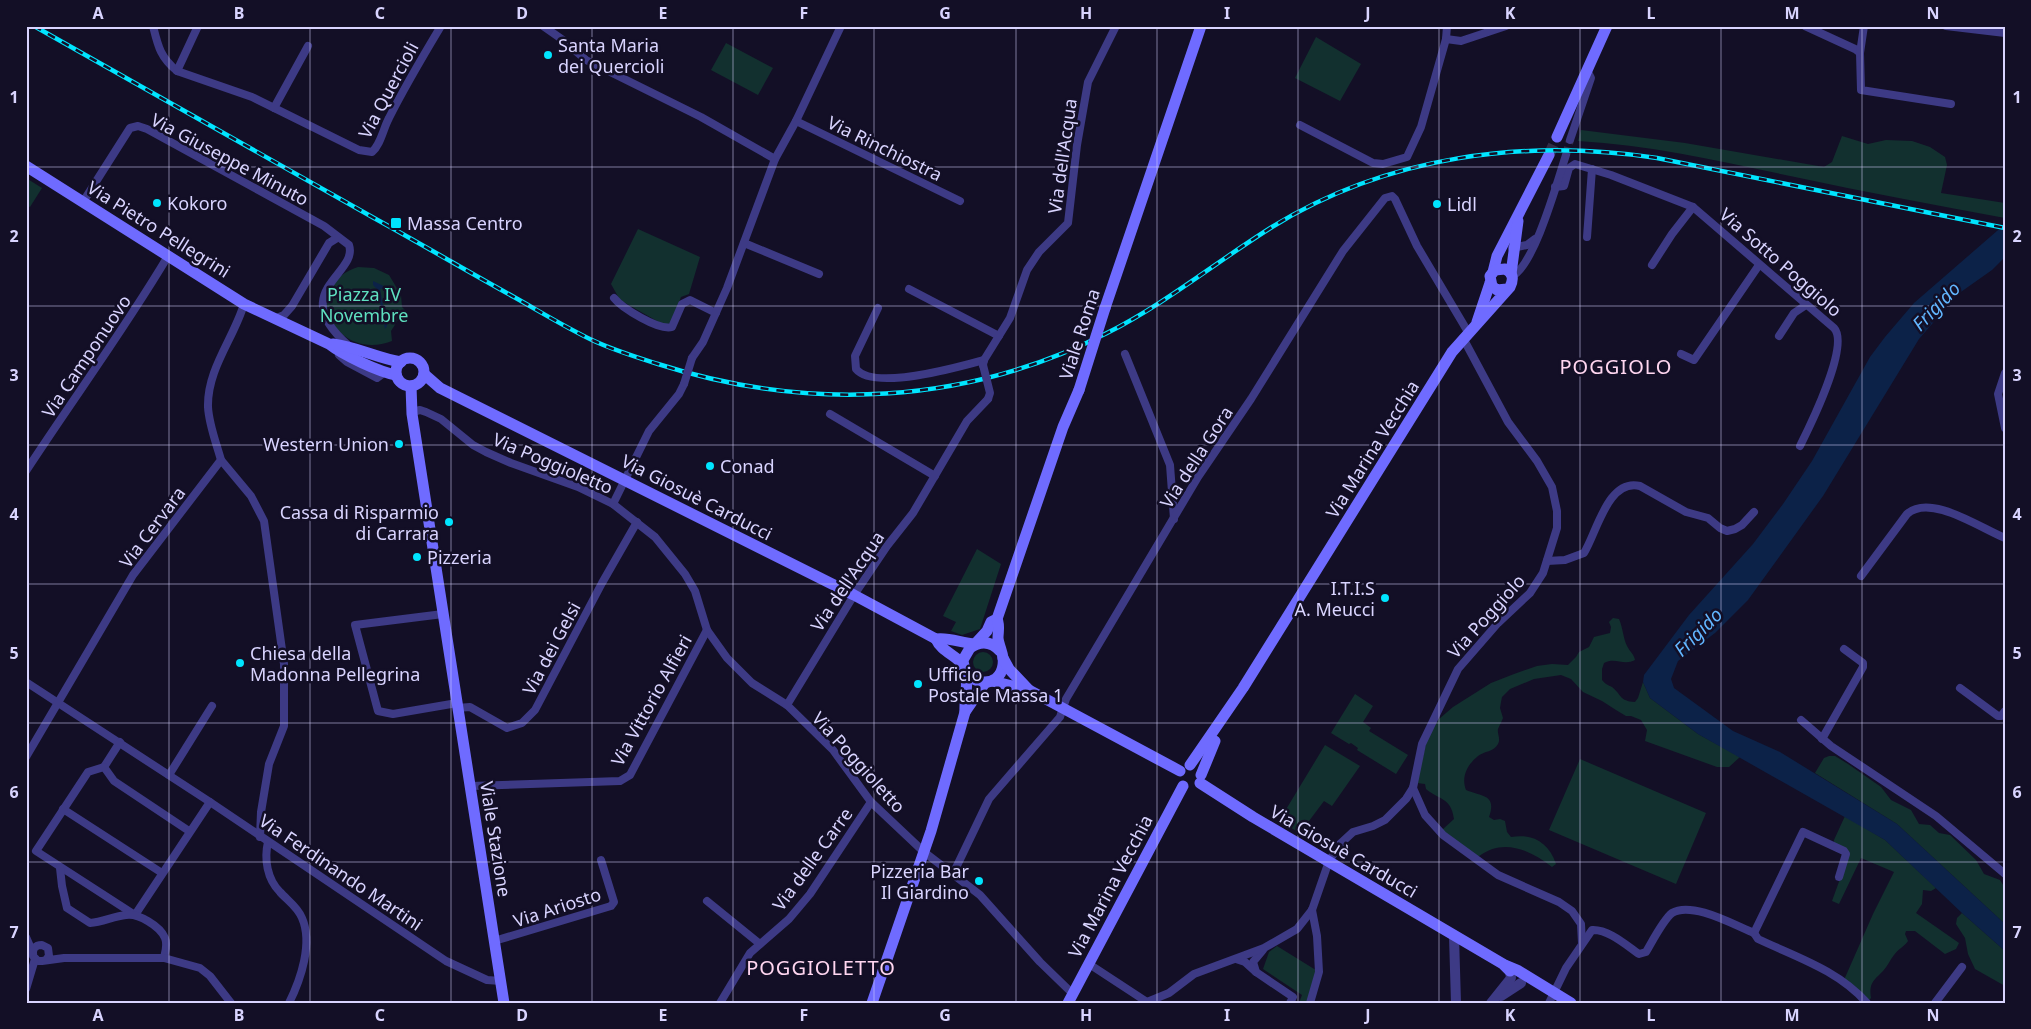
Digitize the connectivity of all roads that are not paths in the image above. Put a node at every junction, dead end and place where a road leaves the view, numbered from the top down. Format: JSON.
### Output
{"nodes":[{"id":1,"x":153,"y":26,"type":"edge"},
{"id":2,"x":198,"y":26,"type":"edge"},
{"id":3,"x":543,"y":26,"type":"edge"},
{"id":4,"x":841,"y":26,"type":"edge"},
{"id":5,"x":1116,"y":26,"type":"edge"},
{"id":6,"x":1201,"y":26,"type":"edge"},
{"id":7,"x":1448,"y":26,"type":"edge"},
{"id":8,"x":1506,"y":26,"type":"edge"},
{"id":9,"x":1607,"y":26,"type":"edge"},
{"id":10,"x":1805,"y":26,"type":"edge"},
{"id":11,"x":1864,"y":26,"type":"edge"},
{"id":12,"x":1946,"y":26,"type":"edge"},
{"id":13,"x":440,"y":27,"type":"edge"},
{"id":14,"x":2005,"y":33,"type":"edge"},
{"id":15,"x":1446,"y":39,"type":"junction"},
{"id":16,"x":308,"y":46,"type":"dead end"},
{"id":17,"x":1860,"y":53,"type":"junction"},
{"id":18,"x":1587,"y":70,"type":"junction"},
{"id":19,"x":177,"y":71,"type":"junction"},
{"id":20,"x":1951,"y":104,"type":"dead end"},
{"id":21,"x":274,"y":108,"type":"junction"},
{"id":22,"x":796,"y":121,"type":"junction"},
{"id":23,"x":1300,"y":125,"type":"dead end"},
{"id":24,"x":1557,"y":137,"type":"tunnel mouth"},
{"id":25,"x":1570,"y":140,"type":"tunnel mouth"},
{"id":26,"x":1549,"y":155,"type":"tunnel mouth"},
{"id":27,"x":1566,"y":155,"type":"tunnel mouth"},
{"id":28,"x":775,"y":159,"type":"junction"},
{"id":29,"x":26,"y":166,"type":"edge"},
{"id":30,"x":1592,"y":169,"type":"junction"},
{"id":31,"x":1555,"y":188,"type":"junction"},
{"id":32,"x":960,"y":201,"type":"dead end"},
{"id":33,"x":83,"y":202,"type":"junction"},
{"id":34,"x":1693,"y":207,"type":"junction"},
{"id":35,"x":1518,"y":217,"type":"junction"},
{"id":36,"x":1538,"y":236,"type":"junction"},
{"id":37,"x":337,"y":238,"type":"junction"},
{"id":38,"x":1587,"y":238,"type":"dead end"},
{"id":39,"x":744,"y":243,"type":"junction"},
{"id":40,"x":1501,"y":247,"type":"junction"},
{"id":41,"x":1515,"y":247,"type":"junction"},
{"id":42,"x":168,"y":256,"type":"junction"},
{"id":43,"x":1652,"y":265,"type":"dead end"},
{"id":44,"x":1759,"y":265,"type":"junction"},
{"id":45,"x":820,"y":274,"type":"dead end"},
{"id":46,"x":1512,"y":275,"type":"junction"},
{"id":47,"x":1491,"y":277,"type":"junction"},
{"id":48,"x":909,"y":289,"type":"dead end"},
{"id":49,"x":1507,"y":289,"type":"junction"},
{"id":50,"x":614,"y":298,"type":"dead end"},
{"id":51,"x":244,"y":304,"type":"junction"},
{"id":52,"x":1806,"y":306,"type":"junction"},
{"id":53,"x":878,"y":308,"type":"dead end"},
{"id":54,"x":716,"y":312,"type":"junction"},
{"id":55,"x":274,"y":319,"type":"junction"},
{"id":56,"x":1477,"y":322,"type":"junction"},
{"id":57,"x":1466,"y":335,"type":"junction"},
{"id":58,"x":999,"y":336,"type":"junction"},
{"id":59,"x":1779,"y":336,"type":"dead end"},
{"id":60,"x":349,"y":346,"type":"junction"},
{"id":61,"x":333,"y":347,"type":"junction"},
{"id":62,"x":1125,"y":354,"type":"dead end"},
{"id":63,"x":1681,"y":354,"type":"dead end"},
{"id":64,"x":401,"y":362,"type":"junction"},
{"id":65,"x":984,"y":362,"type":"junction"},
{"id":66,"x":391,"y":373,"type":"junction"},
{"id":67,"x":424,"y":374,"type":"junction"},
{"id":68,"x":2005,"y":374,"type":"edge"},
{"id":69,"x":411,"y":386,"type":"junction"},
{"id":70,"x":412,"y":412,"type":"junction"},
{"id":71,"x":830,"y":414,"type":"dead end"},
{"id":72,"x":2005,"y":428,"type":"edge"},
{"id":73,"x":1800,"y":446,"type":"dead end"},
{"id":74,"x":221,"y":460,"type":"junction"},
{"id":75,"x":26,"y":471,"type":"edge"},
{"id":76,"x":935,"y":476,"type":"junction"},
{"id":77,"x":624,"y":480,"type":"junction"},
{"id":78,"x":613,"y":504,"type":"junction"},
{"id":79,"x":1754,"y":512,"type":"dead end"},
{"id":80,"x":1174,"y":519,"type":"junction"},
{"id":81,"x":638,"y":522,"type":"junction"},
{"id":82,"x":2005,"y":538,"type":"edge"},
{"id":83,"x":1547,"y":561,"type":"junction"},
{"id":84,"x":1861,"y":576,"type":"dead end"},
{"id":85,"x":854,"y":595,"type":"junction"},
{"id":86,"x":1300,"y":598,"type":"junction"},
{"id":87,"x":443,"y":614,"type":"junction"},
{"id":88,"x":997,"y":619,"type":"junction"},
{"id":89,"x":707,"y":630,"type":"junction"},
{"id":90,"x":936,"y":639,"type":"junction"},
{"id":91,"x":976,"y":644,"type":"junction"},
{"id":92,"x":1844,"y":649,"type":"dead end"},
{"id":93,"x":1002,"y":655,"type":"junction"},
{"id":94,"x":964,"y":667,"type":"junction"},
{"id":95,"x":26,"y":682,"type":"edge"},
{"id":96,"x":988,"y":682,"type":"junction"},
{"id":97,"x":1960,"y":688,"type":"dead end"},
{"id":98,"x":1029,"y":690,"type":"junction"},
{"id":99,"x":58,"y":704,"type":"junction"},
{"id":100,"x":457,"y":705,"type":"junction"},
{"id":101,"x":212,"y":706,"type":"dead end"},
{"id":102,"x":787,"y":706,"type":"junction"},
{"id":103,"x":1064,"y":708,"type":"junction"},
{"id":104,"x":2005,"y":711,"type":"edge"},
{"id":105,"x":965,"y":712,"type":"junction"},
{"id":106,"x":1801,"y":720,"type":"dead end"},
{"id":107,"x":1822,"y":739,"type":"junction"},
{"id":108,"x":120,"y":742,"type":"junction"},
{"id":109,"x":26,"y":757,"type":"edge"},
{"id":110,"x":104,"y":767,"type":"junction"},
{"id":111,"x":1185,"y":768,"type":"junction"},
{"id":112,"x":169,"y":775,"type":"junction"},
{"id":113,"x":1200,"y":779,"type":"junction"},
{"id":114,"x":470,"y":786,"type":"junction"},
{"id":115,"x":1183,"y":786,"type":"junction"},
{"id":116,"x":1413,"y":788,"type":"junction"},
{"id":117,"x":210,"y":802,"type":"junction"},
{"id":118,"x":871,"y":802,"type":"junction"},
{"id":119,"x":63,"y":809,"type":"junction"},
{"id":120,"x":189,"y":832,"type":"junction"},
{"id":121,"x":260,"y":837,"type":"junction"},
{"id":122,"x":268,"y":842,"type":"junction"},
{"id":123,"x":924,"y":852,"type":"junction"},
{"id":124,"x":601,"y":860,"type":"dead end"},
{"id":125,"x":1329,"y":861,"type":"junction"},
{"id":126,"x":60,"y":868,"type":"junction"},
{"id":127,"x":162,"y":873,"type":"junction"},
{"id":128,"x":953,"y":874,"type":"junction"},
{"id":129,"x":2005,"y":874,"type":"edge"},
{"id":130,"x":1839,"y":877,"type":"dead end"},
{"id":131,"x":707,"y":901,"type":"dead end"},
{"id":132,"x":1312,"y":910,"type":"junction"},
{"id":133,"x":135,"y":915,"type":"junction"},
{"id":134,"x":1754,"y":933,"type":"junction"},
{"id":135,"x":1454,"y":936,"type":"junction"},
{"id":136,"x":26,"y":937,"type":"edge"},
{"id":137,"x":494,"y":941,"type":"junction"},
{"id":138,"x":1582,"y":943,"type":"junction"},
{"id":139,"x":760,"y":944,"type":"junction"},
{"id":140,"x":1472,"y":947,"type":"junction"},
{"id":141,"x":1264,"y":948,"type":"junction"},
{"id":142,"x":1454,"y":948,"type":"junction"},
{"id":143,"x":49,"y":951,"type":"junction"},
{"id":144,"x":39,"y":958,"type":"junction"},
{"id":145,"x":64,"y":958,"type":"junction"},
{"id":146,"x":164,"y":958,"type":"junction"},
{"id":147,"x":1236,"y":958,"type":"junction"},
{"id":148,"x":1089,"y":964,"type":"junction"},
{"id":149,"x":1962,"y":967,"type":"dead end"},
{"id":150,"x":1507,"y":968,"type":"junction"},
{"id":151,"x":1256,"y":972,"type":"junction"},
{"id":152,"x":501,"y":980,"type":"junction"},
{"id":153,"x":1520,"y":983,"type":"joint"},
{"id":154,"x":26,"y":989,"type":"edge"},
{"id":155,"x":1551,"y":997,"type":"edge"},
{"id":156,"x":1070,"y":999,"type":"edge"},
{"id":157,"x":1456,"y":1001,"type":"edge"},
{"id":158,"x":231,"y":1003,"type":"edge"},
{"id":159,"x":289,"y":1003,"type":"edge"},
{"id":160,"x":504,"y":1003,"type":"edge"},
{"id":161,"x":720,"y":1003,"type":"edge"},
{"id":162,"x":872,"y":1003,"type":"edge"},
{"id":163,"x":1290,"y":1003,"type":"edge"},
{"id":164,"x":1310,"y":1003,"type":"edge"},
{"id":165,"x":1492,"y":1003,"type":"edge"},
{"id":166,"x":1566,"y":1003,"type":"edge"},
{"id":167,"x":1571,"y":1003,"type":"edge"},
{"id":168,"x":1867,"y":1003,"type":"edge"},
{"id":169,"x":1935,"y":1003,"type":"edge"}],
"edges":[{"from":1,"to":19,"type":"street","name":"Via Quercioli"},
{"from":2,"to":19,"type":"street"},
{"from":3,"to":28,"type":"street"},
{"from":4,"to":22,"type":"street"},
{"from":5,"to":58,"type":"street","name":"Via dell'Acqua"},
{"from":6,"to":88,"type":"main road","name":"Viale Roma","bridge":true},
{"from":7,"to":15,"type":"street"},
{"from":8,"to":15,"type":"street"},
{"from":9,"to":18,"type":"main road"},
{"from":10,"to":17,"type":"street"},
{"from":11,"to":17,"type":"street"},
{"from":12,"to":14,"type":"street"},
{"from":13,"to":21,"type":"street","name":"Via Quercioli"},
{"from":15,"to":23,"type":"street"},
{"from":16,"to":21,"type":"street"},
{"from":17,"to":20,"type":"street"},
{"from":18,"to":24,"type":"main road"},
{"from":18,"to":25,"type":"street"},
{"from":19,"to":21,"type":"street","name":"Via Quercioli"},
{"from":22,"to":28,"type":"street"},
{"from":22,"to":32,"type":"street","name":"Via Rinchiostra"},
{"from":26,"to":35,"type":"main road","name":"Via Marina Vecchia"},
{"from":27,"to":31,"type":"street","name":"Via Sotto Poggiolo"},
{"from":28,"to":39,"type":"street"},
{"from":29,"to":33,"type":"main road","name":"Via Pietro Pellegrini"},
{"from":30,"to":31,"type":"street","name":"Via Sotto Poggiolo"},
{"from":30,"to":34,"type":"street","name":"Via Sotto Poggiolo"},
{"from":30,"to":38,"type":"street"},
{"from":31,"to":36,"type":"street","name":"Via Sotto Poggiolo"},
{"from":33,"to":37,"type":"street","name":"Via Giuseppe Minuto"},
{"from":33,"to":42,"type":"main road","name":"Via Pietro Pellegrini"},
{"from":34,"to":43,"type":"street"},
{"from":34,"to":44,"type":"street","name":"Via Sotto Poggiolo"},
{"from":35,"to":40,"type":"main road","name":"Via Marina Vecchia"},
{"from":35,"to":41,"type":"main road","name":"Via Marina Vecchia"},
{"from":36,"to":41,"type":"street"},
{"from":36,"to":46,"type":"street","name":"Via Sotto Poggiolo"},
{"from":37,"to":55,"type":"street"},
{"from":37,"to":60,"type":"street","name":"Via Giuseppe Minuto"},
{"from":39,"to":45,"type":"street"},
{"from":39,"to":54,"type":"street"},
{"from":40,"to":41,"type":"street"},
{"from":40,"to":47,"type":"main road","name":"Via Marina Vecchia"},
{"from":41,"to":46,"type":"main road","name":"Via Marina Vecchia"},
{"from":42,"to":51,"type":"main road","name":"Via Pietro Pellegrini"},
{"from":42,"to":75,"type":"street","name":"Via Camponuovo"},
{"from":44,"to":52,"type":"street","name":"Via Sotto Poggiolo"},
{"from":44,"to":63,"type":"street"},
{"from":46,"to":47,"type":"main road"},
{"from":46,"to":49,"type":"main road"},
{"from":47,"to":49,"type":"main road"},
{"from":47,"to":56,"type":"main road","name":"Via Marina Vecchia"},
{"from":48,"to":58,"type":"street"},
{"from":49,"to":56,"type":"main road","name":"Via Marina Vecchia"},
{"from":50,"to":54,"type":"street"},
{"from":51,"to":55,"type":"main road","name":"Via Pietro Pellegrini"},
{"from":51,"to":74,"type":"street"},
{"from":52,"to":59,"type":"street"},
{"from":52,"to":73,"type":"street","name":"Via Sotto Poggiolo"},
{"from":53,"to":65,"type":"street"},
{"from":54,"to":77,"type":"street","bridge":true},
{"from":55,"to":61,"type":"main road"},
{"from":56,"to":57,"type":"main road","name":"Via Marina Vecchia"},
{"from":57,"to":80,"type":"street","name":"Via della Gora"},
{"from":57,"to":83,"type":"street","name":"Via Poggiolo"},
{"from":57,"to":86,"type":"main road","name":"Via Marina Vecchia"},
{"from":58,"to":65,"type":"street","name":"Via dell'Acqua"},
{"from":60,"to":61,"type":"main road"},
{"from":60,"to":64,"type":"main road"},
{"from":61,"to":66,"type":"main road"},
{"from":62,"to":80,"type":"street"},
{"from":64,"to":66,"type":"main road"},
{"from":64,"to":67,"type":"main road"},
{"from":65,"to":76,"type":"street","name":"Via dell'Acqua","bridge":true},
{"from":66,"to":69,"type":"main road"},
{"from":67,"to":69,"type":"main road"},
{"from":67,"to":77,"type":"main road","name":"Via Giosuè Carducci"},
{"from":68,"to":72,"type":"street"},
{"from":69,"to":70,"type":"main road","name":"Viale Stazione"},
{"from":70,"to":78,"type":"street","name":"Via Poggioletto"},
{"from":70,"to":87,"type":"main road","name":"Viale Stazione"},
{"from":71,"to":76,"type":"street"},
{"from":74,"to":99,"type":"street","name":"Via Cervara"},
{"from":74,"to":121,"type":"street"},
{"from":76,"to":85,"type":"street","name":"Via dell'Acqua"},
{"from":77,"to":78,"type":"street"},
{"from":77,"to":85,"type":"main road","name":"Via Giosuè Carducci"},
{"from":78,"to":81,"type":"street","name":"Via Poggioletto"},
{"from":79,"to":83,"type":"street"},
{"from":80,"to":103,"type":"street","name":"Via della Gora"},
{"from":81,"to":89,"type":"street","name":"Via Poggioletto"},
{"from":81,"to":100,"type":"street","name":"Via dei Gelsi"},
{"from":82,"to":84,"type":"street"},
{"from":83,"to":116,"type":"street","name":"Via Poggiolo"},
{"from":85,"to":90,"type":"main road","name":"Via Giosuè Carducci"},
{"from":85,"to":102,"type":"street","name":"Via dell'Acqua"},
{"from":86,"to":111,"type":"main road","name":"Via Marina Vecchia"},
{"from":86,"to":113,"type":"main road","name":"Via Marina Vecchia"},
{"from":87,"to":100,"type":"main road","name":"Viale Stazione"},
{"from":87,"to":100,"type":"street"},
{"from":88,"to":91,"type":"main road","name":"Viale Roma"},
{"from":88,"to":93,"type":"main road"},
{"from":89,"to":102,"type":"street","name":"Via Poggioletto"},
{"from":89,"to":114,"type":"street","name":"Via Vittorio Alfieri"},
{"from":90,"to":91,"type":"main road","name":"Via Giosuè Carducci"},
{"from":90,"to":94,"type":"main road","name":"Via Giosuè Carducci"},
{"from":91,"to":93,"type":"main road"},
{"from":91,"to":94,"type":"main road"},
{"from":92,"to":107,"type":"street"},
{"from":93,"to":96,"type":"main road"},
{"from":93,"to":98,"type":"main road"},
{"from":94,"to":96,"type":"main road"},
{"from":94,"to":105,"type":"main road"},
{"from":95,"to":99,"type":"street","name":"Via Ferdinando Martini"},
{"from":96,"to":98,"type":"main road"},
{"from":96,"to":105,"type":"main road"},
{"from":97,"to":104,"type":"street"},
{"from":98,"to":103,"type":"main road"},
{"from":99,"to":108,"type":"street","name":"Via Ferdinando Martini"},
{"from":99,"to":109,"type":"street","name":"Via Cervara"},
{"from":100,"to":114,"type":"main road","name":"Viale Stazione"},
{"from":101,"to":112,"type":"street"},
{"from":102,"to":118,"type":"street","name":"Via Poggioletto"},
{"from":103,"to":111,"type":"main road"},
{"from":103,"to":128,"type":"street","name":"Via della Gora"},
{"from":105,"to":123,"type":"main road"},
{"from":106,"to":107,"type":"street"},
{"from":107,"to":129,"type":"street"},
{"from":108,"to":110,"type":"street"},
{"from":108,"to":112,"type":"street","name":"Via Ferdinando Martini"},
{"from":110,"to":119,"type":"street"},
{"from":110,"to":120,"type":"street"},
{"from":111,"to":113,"type":"main road"},
{"from":111,"to":115,"type":"main road"},
{"from":112,"to":117,"type":"street","name":"Via Ferdinando Martini"},
{"from":113,"to":115,"type":"main road"},
{"from":113,"to":125,"type":"main road","name":"Via Giosuè Carducci"},
{"from":114,"to":137,"type":"main road","name":"Viale Stazione"},
{"from":115,"to":148,"type":"main road","name":"Via Marina Vecchia"},
{"from":116,"to":125,"type":"street","name":"Via Poggiolo"},
{"from":116,"to":138,"type":"street"},
{"from":117,"to":120,"type":"street"},
{"from":117,"to":121,"type":"street","name":"Via Ferdinando Martini"},
{"from":118,"to":123,"type":"street","name":"Via Poggioletto"},
{"from":118,"to":139,"type":"street","name":"Via delle Carre"},
{"from":119,"to":126,"type":"street"},
{"from":119,"to":127,"type":"street"},
{"from":120,"to":127,"type":"street"},
{"from":121,"to":122,"type":"street","name":"Via Ferdinando Martini"},
{"from":122,"to":152,"type":"street","name":"Via Ferdinando Martini"},
{"from":122,"to":159,"type":"street"},
{"from":123,"to":128,"type":"street","name":"Via Poggioletto"},
{"from":123,"to":162,"type":"main road"},
{"from":124,"to":137,"type":"street","name":"Via Ariosto"},
{"from":125,"to":132,"type":"street","name":"Via Poggiolo"},
{"from":125,"to":135,"type":"main road","name":"Via Giosuè Carducci"},
{"from":126,"to":133,"type":"street"},
{"from":126,"to":133,"type":"street"},
{"from":127,"to":133,"type":"street"},
{"from":128,"to":156,"type":"street","name":"Via Poggioletto"},
{"from":130,"to":134,"type":"street"},
{"from":131,"to":139,"type":"street"},
{"from":132,"to":141,"type":"street"},
{"from":132,"to":164,"type":"street"},
{"from":133,"to":146,"type":"street"},
{"from":134,"to":138,"type":"street"},
{"from":134,"to":168,"type":"street"},
{"from":135,"to":140,"type":"main road","name":"Via Giosuè Carducci"},
{"from":135,"to":142,"type":"street"},
{"from":136,"to":144,"type":"street"},
{"from":137,"to":152,"type":"main road","name":"Viale Stazione"},
{"from":138,"to":155,"type":"street"},
{"from":139,"to":161,"type":"street","name":"Via delle Carre"},
{"from":140,"to":142,"type":"main road"},
{"from":140,"to":150,"type":"main road","name":"Via Giosuè Carducci"},
{"from":141,"to":147,"type":"street"},
{"from":141,"to":151,"type":"street"},
{"from":142,"to":157,"type":"street"},
{"from":143,"to":144,"type":"street"},
{"from":143,"to":144,"type":"street"},
{"from":143,"to":145,"type":"street"},
{"from":144,"to":145,"type":"street"},
{"from":144,"to":154,"type":"street"},
{"from":145,"to":146,"type":"street"},
{"from":146,"to":158,"type":"street"},
{"from":147,"to":148,"type":"street"},
{"from":147,"to":151,"type":"street"},
{"from":148,"to":156,"type":"main road","name":"Via Marina Vecchia"},
{"from":149,"to":169,"type":"street"},
{"from":150,"to":155,"type":"main road","name":"Via Giosuè Carducci"},
{"from":150,"to":165,"type":"street"},
{"from":151,"to":163,"type":"street"},
{"from":152,"to":160,"type":"main road","name":"Viale Stazione"},
{"from":153,"to":155,"type":"main road","name":"Via Giosuè Carducci"},
{"from":153,"to":165,"type":"street"},
{"from":155,"to":166,"type":"main road","name":"Via Giosuè Carducci"},
{"from":155,"to":167,"type":"main road","name":"Via Giosuè Carducci"}]}
